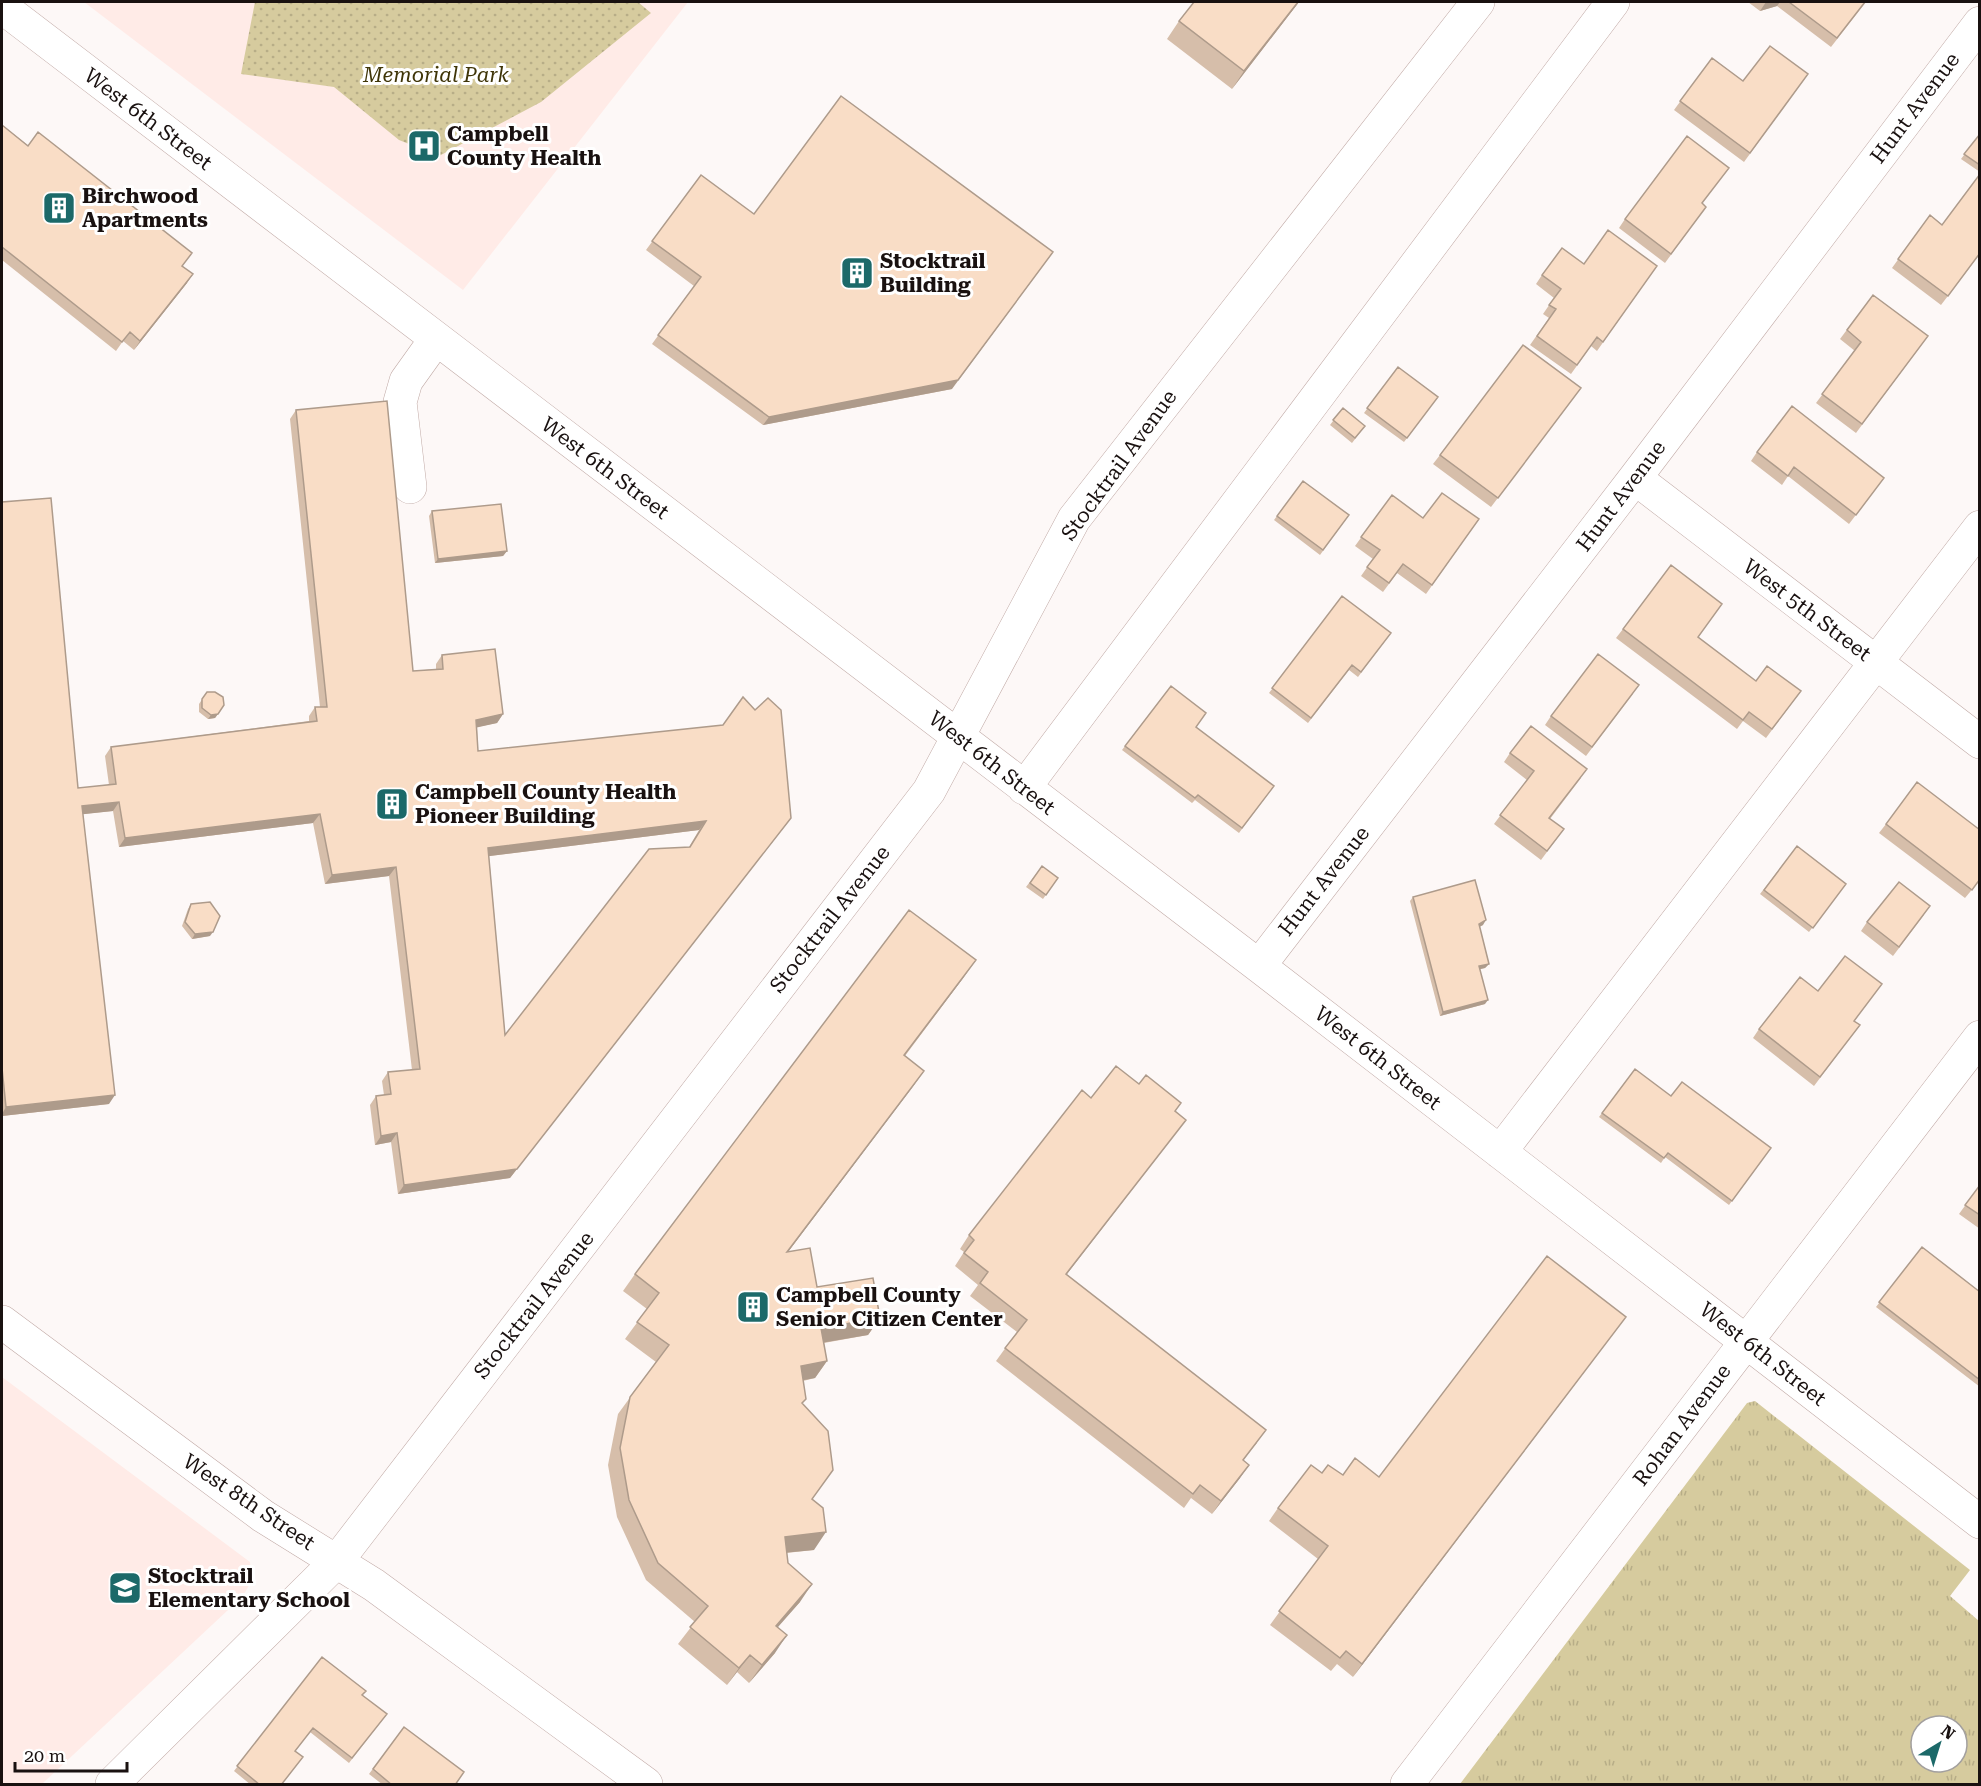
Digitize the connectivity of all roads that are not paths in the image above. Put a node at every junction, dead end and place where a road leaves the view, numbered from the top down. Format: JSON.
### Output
{"nodes":[{"id":1,"x":1478,"y":2,"type":"edge"},
{"id":2,"x":1613,"y":2,"type":"edge"},
{"id":3,"x":2,"y":8,"type":"edge"},
{"id":4,"x":1980,"y":23,"type":"edge"},
{"id":5,"x":436,"y":339,"type":"junction"},
{"id":6,"x":1635,"y":478,"type":"junction"},
{"id":7,"x":410,"y":487,"type":"dead end"},
{"id":8,"x":1980,"y":527,"type":"edge"},
{"id":9,"x":1875,"y":661,"type":"junction"},
{"id":10,"x":958,"y":736,"type":"junction"},
{"id":11,"x":1980,"y":742,"type":"edge"},
{"id":12,"x":1024,"y":788,"type":"junction"},
{"id":13,"x":1259,"y":966,"type":"junction"},
{"id":14,"x":1980,"y":1037,"type":"edge"},
{"id":15,"x":1500,"y":1152,"type":"junction"},
{"id":16,"x":2,"y":1322,"type":"edge"},
{"id":17,"x":1746,"y":1341,"type":"junction"},
{"id":18,"x":1980,"y":1522,"type":"edge"},
{"id":19,"x":337,"y":1561,"type":"junction"},
{"id":20,"x":127,"y":1780,"type":"edge"},
{"id":21,"x":646,"y":1785,"type":"edge"},
{"id":22,"x":1407,"y":1785,"type":"edge"}],
"edges":[{"from":1,"to":10,"type":"street","name":"Stocktrail Avenue"},
{"from":2,"to":12,"type":"street"},
{"from":3,"to":5,"type":"street","name":"West 6th Street"},
{"from":4,"to":6,"type":"street","name":"Hunt Avenue"},
{"from":5,"to":7,"type":"street"},
{"from":5,"to":10,"type":"street","name":"West 6th Street"},
{"from":6,"to":9,"type":"street","name":"West 5th Street"},
{"from":6,"to":13,"type":"street","name":"Hunt Avenue"},
{"from":8,"to":9,"type":"street"},
{"from":9,"to":11,"type":"street","name":"West 5th Street"},
{"from":9,"to":15,"type":"street"},
{"from":10,"to":12,"type":"street","name":"West 6th Street"},
{"from":10,"to":19,"type":"street","name":"Stocktrail Avenue"},
{"from":12,"to":13,"type":"street","name":"West 6th Street"},
{"from":13,"to":15,"type":"street","name":"West 6th Street"},
{"from":14,"to":17,"type":"street","name":"Rohan Avenue"},
{"from":15,"to":17,"type":"street","name":"West 6th Street"},
{"from":16,"to":19,"type":"street","name":"West 8th Street"},
{"from":17,"to":18,"type":"street","name":"West 6th Street"},
{"from":17,"to":22,"type":"street","name":"Rohan Avenue"},
{"from":19,"to":20,"type":"street","name":"Stocktrail Avenue"},
{"from":19,"to":21,"type":"street","name":"West 8th Street"}]}
